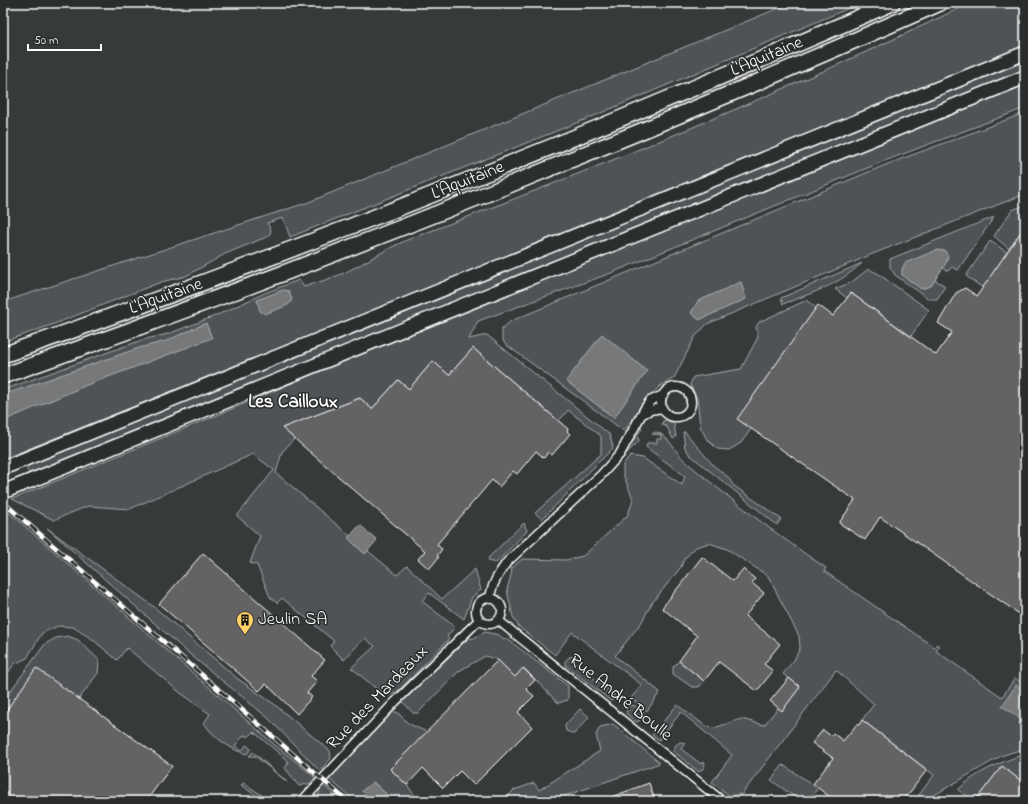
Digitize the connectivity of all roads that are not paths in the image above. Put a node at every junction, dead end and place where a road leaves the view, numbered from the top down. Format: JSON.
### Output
{"nodes":[{"id":1,"x":892,"y":3,"type":"edge"},
{"id":2,"x":940,"y":3,"type":"edge"},
{"id":3,"x":1025,"y":53,"type":"edge"},
{"id":4,"x":1025,"y":77,"type":"edge"},
{"id":5,"x":3,"y":355,"type":"edge"},
{"id":6,"x":3,"y":376,"type":"edge"},
{"id":7,"x":663,"y":395,"type":"junction"},
{"id":8,"x":662,"y":408,"type":"junction"},
{"id":9,"x":641,"y":415,"type":"junction"},
{"id":10,"x":3,"y":468,"type":"edge"},
{"id":11,"x":3,"y":492,"type":"edge"},
{"id":12,"x":490,"y":599,"type":"junction"},
{"id":13,"x":480,"y":620,"type":"junction"},
{"id":14,"x":498,"y":620,"type":"junction"},
{"id":15,"x":302,"y":801,"type":"edge"},
{"id":16,"x":722,"y":801,"type":"edge"}],
"edges":[{"from":1,"to":5,"type":"highway","name":"L'Aquitaine"},
{"from":2,"to":6,"type":"highway","name":"L'Aquitaine"},
{"from":3,"to":10,"type":"main road"},
{"from":4,"to":11,"type":"main road"},
{"from":7,"to":8,"type":"street"},
{"from":7,"to":8,"type":"street"},
{"from":7,"to":9,"type":"street"},
{"from":8,"to":9,"type":"street"},
{"from":9,"to":12,"type":"street"},
{"from":12,"to":13,"type":"street"},
{"from":12,"to":14,"type":"street"},
{"from":13,"to":14,"type":"street"},
{"from":13,"to":15,"type":"street","name":"Rue des Mardeaux"},
{"from":14,"to":16,"type":"street","name":"Rue André Boulle"}]}
